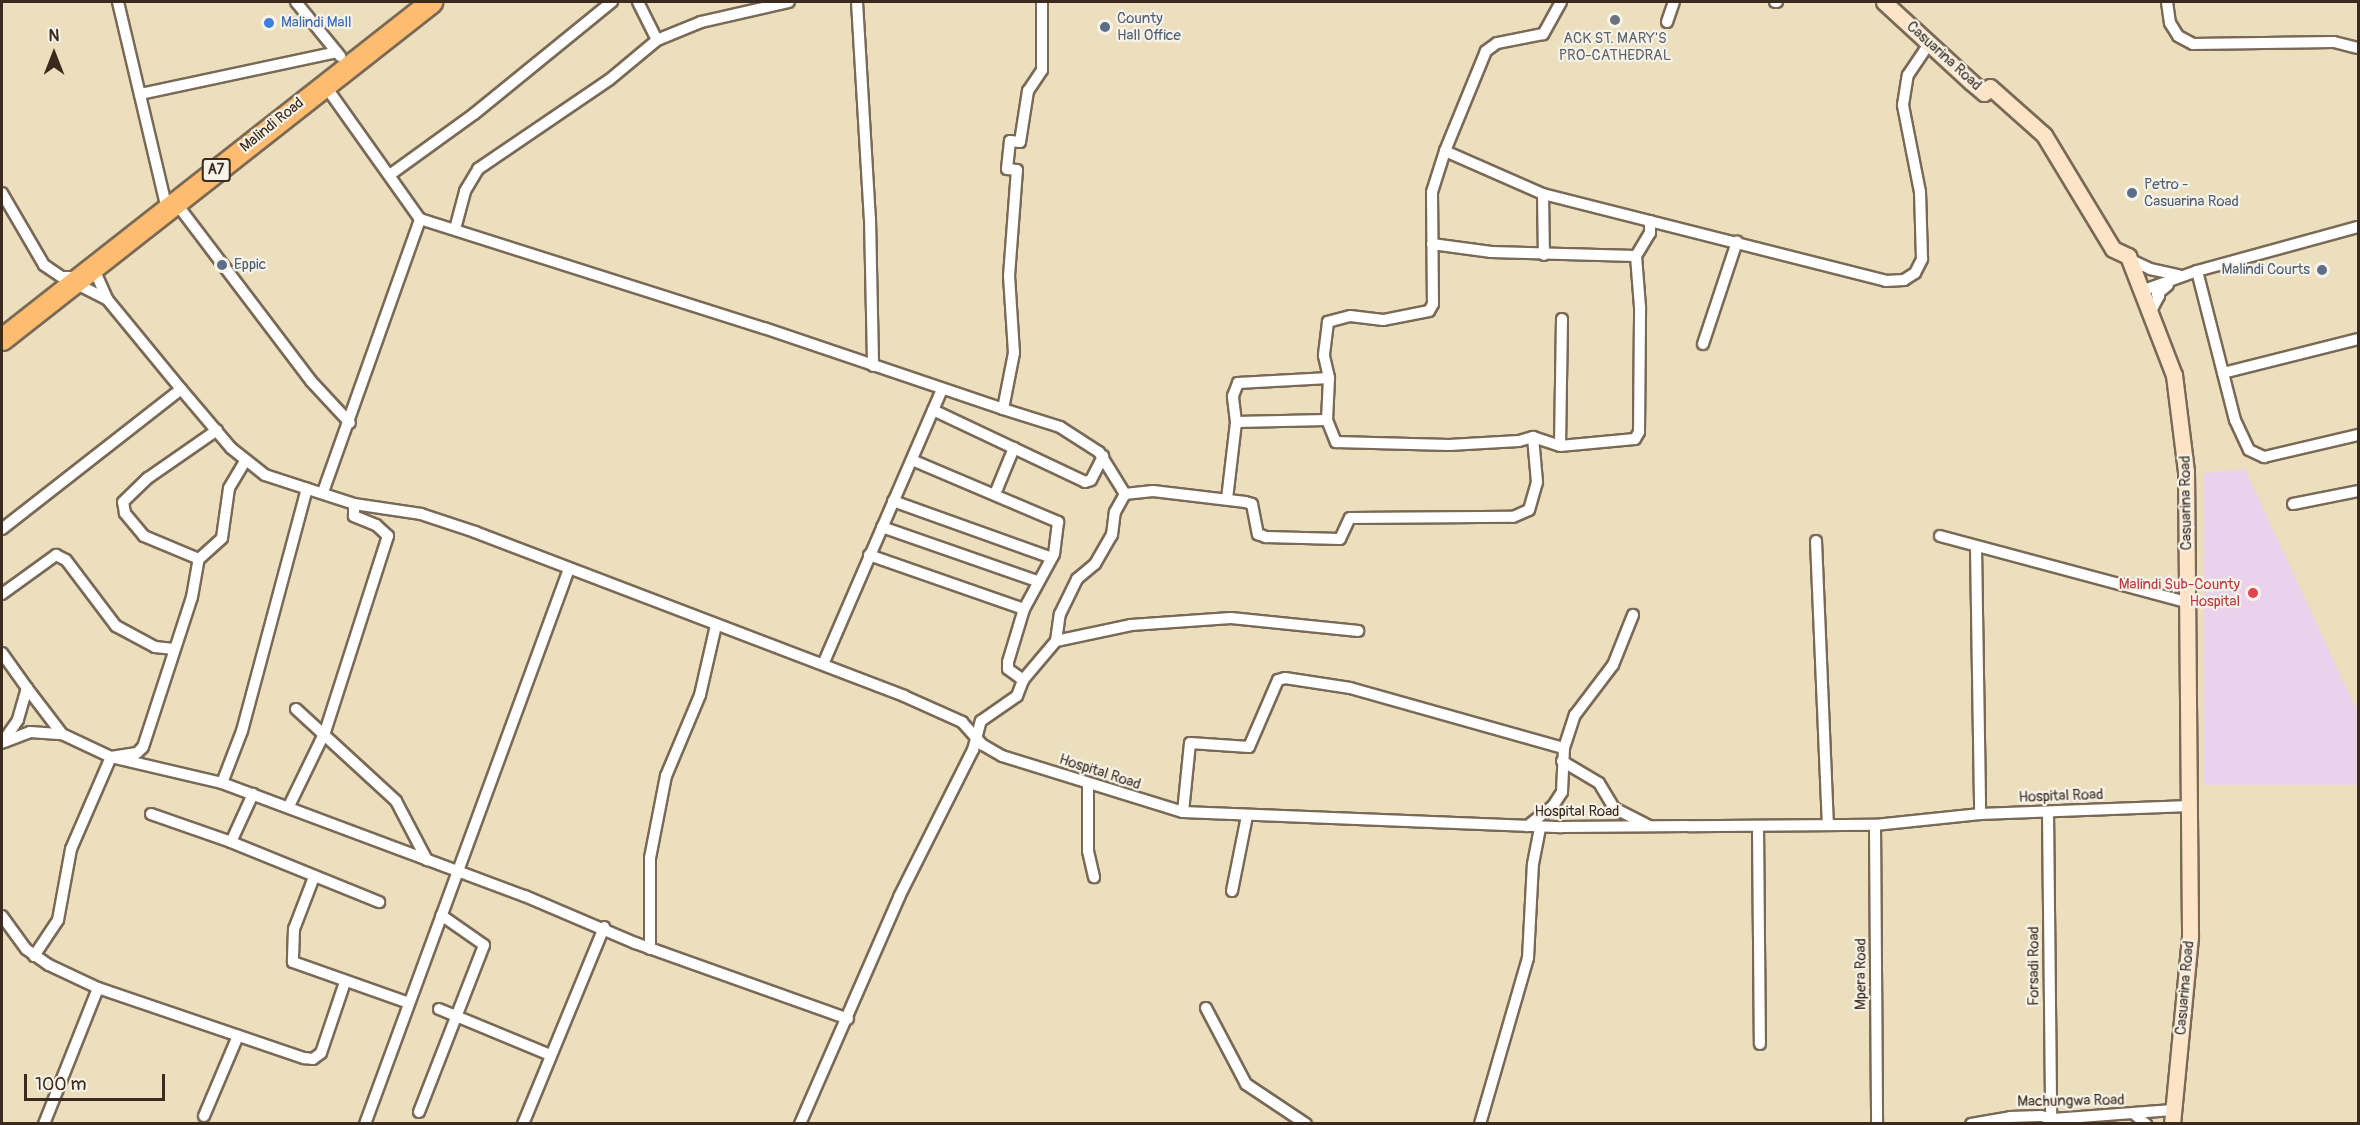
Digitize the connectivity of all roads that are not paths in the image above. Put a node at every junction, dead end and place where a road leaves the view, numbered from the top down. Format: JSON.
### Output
{"nodes":[{"id":1,"x":118,"y":2,"type":"edge"},
{"id":2,"x":296,"y":2,"type":"edge"},
{"id":3,"x":431,"y":2,"type":"edge"},
{"id":4,"x":612,"y":2,"type":"edge"},
{"id":5,"x":638,"y":2,"type":"edge"},
{"id":6,"x":789,"y":2,"type":"edge"},
{"id":7,"x":857,"y":2,"type":"edge"},
{"id":8,"x":1042,"y":2,"type":"edge"},
{"id":9,"x":1561,"y":2,"type":"edge"},
{"id":10,"x":1674,"y":2,"type":"edge"},
{"id":11,"x":1884,"y":2,"type":"edge"},
{"id":12,"x":2167,"y":2,"type":"edge"},
{"id":13,"x":1667,"y":22,"type":"dead end"},
{"id":14,"x":657,"y":40,"type":"junction"},
{"id":15,"x":1929,"y":44,"type":"junction"},
{"id":16,"x":2358,"y":48,"type":"edge"},
{"id":17,"x":343,"y":59,"type":"junction"},
{"id":18,"x":324,"y":84,"type":"junction"},
{"id":19,"x":140,"y":94,"type":"junction"},
{"id":20,"x":1445,"y":151,"type":"junction"},
{"id":21,"x":391,"y":174,"type":"junction"},
{"id":22,"x":2,"y":193,"type":"edge"},
{"id":23,"x":1543,"y":194,"type":"junction"},
{"id":24,"x":171,"y":207,"type":"junction"},
{"id":25,"x":7,"y":215,"type":"edge"},
{"id":26,"x":420,"y":219,"type":"junction"},
{"id":27,"x":1650,"y":221,"type":"junction"},
{"id":28,"x":2358,"y":227,"type":"edge"},
{"id":29,"x":455,"y":230,"type":"junction"},
{"id":30,"x":1737,"y":242,"type":"junction"},
{"id":31,"x":1432,"y":244,"type":"junction"},
{"id":32,"x":1544,"y":255,"type":"junction"},
{"id":33,"x":1636,"y":256,"type":"junction"},
{"id":34,"x":2129,"y":259,"type":"junction"},
{"id":35,"x":2186,"y":274,"type":"junction"},
{"id":36,"x":82,"y":275,"type":"junction"},
{"id":37,"x":2141,"y":284,"type":"junction"},
{"id":38,"x":107,"y":299,"type":"junction"},
{"id":39,"x":2151,"y":310,"type":"junction"},
{"id":40,"x":1562,"y":319,"type":"dead end"},
{"id":41,"x":2,"y":339,"type":"edge"},
{"id":42,"x":2358,"y":339,"type":"edge"},
{"id":43,"x":1703,"y":344,"type":"dead end"},
{"id":44,"x":873,"y":366,"type":"junction"},
{"id":45,"x":2223,"y":373,"type":"junction"},
{"id":46,"x":1329,"y":378,"type":"junction"},
{"id":47,"x":181,"y":389,"type":"junction"},
{"id":48,"x":942,"y":389,"type":"junction"},
{"id":49,"x":1003,"y":409,"type":"junction"},
{"id":50,"x":933,"y":410,"type":"junction"},
{"id":51,"x":1327,"y":420,"type":"junction"},
{"id":52,"x":1236,"y":422,"type":"junction"},
{"id":53,"x":350,"y":423,"type":"junction"},
{"id":54,"x":217,"y":430,"type":"junction"},
{"id":55,"x":2358,"y":435,"type":"edge"},
{"id":56,"x":1533,"y":437,"type":"junction"},
{"id":57,"x":1560,"y":446,"type":"junction"},
{"id":58,"x":1014,"y":448,"type":"junction"},
{"id":59,"x":1103,"y":456,"type":"junction"},
{"id":60,"x":912,"y":460,"type":"junction"},
{"id":61,"x":245,"y":462,"type":"junction"},
{"id":62,"x":307,"y":489,"type":"junction"},
{"id":63,"x":2358,"y":491,"type":"edge"},
{"id":64,"x":323,"y":492,"type":"junction"},
{"id":65,"x":995,"y":494,"type":"junction"},
{"id":66,"x":1125,"y":494,"type":"junction"},
{"id":67,"x":1227,"y":499,"type":"junction"},
{"id":68,"x":893,"y":501,"type":"junction"},
{"id":69,"x":354,"y":504,"type":"junction"},
{"id":70,"x":2293,"y":504,"type":"dead end"},
{"id":71,"x":882,"y":527,"type":"junction"},
{"id":72,"x":2,"y":529,"type":"edge"},
{"id":73,"x":1940,"y":536,"type":"dead end"},
{"id":74,"x":1816,"y":541,"type":"dead end"},
{"id":75,"x":1976,"y":547,"type":"junction"},
{"id":76,"x":869,"y":555,"type":"junction"},
{"id":77,"x":1049,"y":557,"type":"junction"},
{"id":78,"x":199,"y":559,"type":"junction"},
{"id":79,"x":569,"y":568,"type":"junction"},
{"id":80,"x":1037,"y":581,"type":"junction"},
{"id":81,"x":2,"y":594,"type":"edge"},
{"id":82,"x":2187,"y":602,"type":"junction"},
{"id":83,"x":1024,"y":609,"type":"junction"},
{"id":84,"x":1633,"y":615,"type":"dead end"},
{"id":85,"x":716,"y":625,"type":"junction"},
{"id":86,"x":1359,"y":631,"type":"dead end"},
{"id":87,"x":1056,"y":641,"type":"junction"},
{"id":88,"x":174,"y":649,"type":"junction"},
{"id":89,"x":2,"y":653,"type":"edge"},
{"id":90,"x":824,"y":662,"type":"junction"},
{"id":91,"x":1023,"y":680,"type":"junction"},
{"id":92,"x":27,"y":688,"type":"junction"},
{"id":93,"x":296,"y":709,"type":"dead end"},
{"id":94,"x":325,"y":732,"type":"junction"},
{"id":95,"x":62,"y":734,"type":"junction"},
{"id":96,"x":978,"y":739,"type":"junction"},
{"id":97,"x":3,"y":743,"type":"edge"},
{"id":98,"x":1564,"y":748,"type":"junction"},
{"id":99,"x":111,"y":757,"type":"junction"},
{"id":100,"x":1562,"y":761,"type":"junction"},
{"id":101,"x":222,"y":783,"type":"junction"},
{"id":102,"x":1088,"y":784,"type":"junction"},
{"id":103,"x":253,"y":794,"type":"junction"},
{"id":104,"x":289,"y":806,"type":"junction"},
{"id":105,"x":2190,"y":806,"type":"junction"},
{"id":106,"x":1183,"y":812,"type":"junction"},
{"id":107,"x":2048,"y":812,"type":"junction"},
{"id":108,"x":152,"y":814,"type":"dead end"},
{"id":109,"x":1980,"y":814,"type":"junction"},
{"id":110,"x":1246,"y":816,"type":"junction"},
{"id":111,"x":1828,"y":825,"type":"junction"},
{"id":112,"x":1875,"y":825,"type":"junction"},
{"id":113,"x":1526,"y":826,"type":"junction"},
{"id":114,"x":1540,"y":826,"type":"junction"},
{"id":115,"x":1651,"y":826,"type":"junction"},
{"id":116,"x":1758,"y":826,"type":"junction"},
{"id":117,"x":231,"y":842,"type":"junction"},
{"id":118,"x":427,"y":860,"type":"junction"},
{"id":119,"x":457,"y":873,"type":"junction"},
{"id":120,"x":314,"y":877,"type":"junction"},
{"id":121,"x":1094,"y":877,"type":"dead end"},
{"id":122,"x":1232,"y":891,"type":"dead end"},
{"id":123,"x":379,"y":902,"type":"dead end"},
{"id":124,"x":441,"y":915,"type":"junction"},
{"id":125,"x":2,"y":916,"type":"edge"},
{"id":126,"x":604,"y":927,"type":"junction"},
{"id":127,"x":650,"y":949,"type":"junction"},
{"id":128,"x":34,"y":956,"type":"junction"},
{"id":129,"x":345,"y":982,"type":"junction"},
{"id":130,"x":98,"y":988,"type":"junction"},
{"id":131,"x":409,"y":1003,"type":"junction"},
{"id":132,"x":1206,"y":1008,"type":"dead end"},
{"id":133,"x":439,"y":1009,"type":"dead end"},
{"id":134,"x":456,"y":1017,"type":"junction"},
{"id":135,"x":848,"y":1019,"type":"junction"},
{"id":136,"x":238,"y":1036,"type":"junction"},
{"id":137,"x":1760,"y":1044,"type":"dead end"},
{"id":138,"x":550,"y":1055,"type":"junction"},
{"id":139,"x":419,"y":1112,"type":"dead end"},
{"id":140,"x":2134,"y":1114,"type":"junction"},
{"id":141,"x":204,"y":1116,"type":"dead end"},
{"id":142,"x":2173,"y":1117,"type":"edge"},
{"id":143,"x":2052,"y":1121,"type":"edge"},
{"id":144,"x":44,"y":1124,"type":"edge"},
{"id":145,"x":365,"y":1124,"type":"edge"},
{"id":146,"x":523,"y":1124,"type":"edge"},
{"id":147,"x":800,"y":1124,"type":"edge"},
{"id":148,"x":1306,"y":1124,"type":"edge"},
{"id":149,"x":1480,"y":1124,"type":"edge"},
{"id":150,"x":1877,"y":1124,"type":"edge"},
{"id":151,"x":1971,"y":1124,"type":"edge"},
{"id":152,"x":2146,"y":1124,"type":"edge"}],
"edges":[{"from":1,"to":19,"type":"street"},
{"from":2,"to":17,"type":"street"},
{"from":3,"to":17,"type":"highway","name":"Malindi Road","number":"A7"},
{"from":4,"to":21,"type":"street"},
{"from":5,"to":14,"type":"street"},
{"from":6,"to":14,"type":"street"},
{"from":7,"to":44,"type":"street"},
{"from":8,"to":49,"type":"street"},
{"from":9,"to":20,"type":"street"},
{"from":10,"to":13,"type":"street"},
{"from":11,"to":15,"type":"street","name":"Casuarina Road"},
{"from":12,"to":16,"type":"street"},
{"from":14,"to":29,"type":"street"},
{"from":15,"to":30,"type":"street"},
{"from":15,"to":34,"type":"street","name":"Casuarina Road"},
{"from":17,"to":18,"type":"highway","name":"Malindi Road","number":"A7"},
{"from":17,"to":19,"type":"street"},
{"from":18,"to":21,"type":"street"},
{"from":18,"to":24,"type":"highway","name":"Malindi Road","number":"A7"},
{"from":19,"to":24,"type":"street"},
{"from":20,"to":23,"type":"street"},
{"from":20,"to":31,"type":"street"},
{"from":21,"to":26,"type":"street"},
{"from":22,"to":25,"type":"street"},
{"from":23,"to":27,"type":"street"},
{"from":23,"to":32,"type":"street"},
{"from":24,"to":36,"type":"highway","name":"Malindi Road","number":"A7"},
{"from":24,"to":53,"type":"street"},
{"from":25,"to":36,"type":"street"},
{"from":26,"to":29,"type":"street"},
{"from":26,"to":53,"type":"street"},
{"from":27,"to":30,"type":"street"},
{"from":27,"to":33,"type":"street"},
{"from":28,"to":35,"type":"street"},
{"from":29,"to":44,"type":"street"},
{"from":30,"to":43,"type":"street"},
{"from":31,"to":32,"type":"street"},
{"from":31,"to":46,"type":"street"},
{"from":32,"to":33,"type":"street"},
{"from":33,"to":57,"type":"street"},
{"from":34,"to":35,"type":"street"},
{"from":34,"to":37,"type":"street","name":"Casuarina Road"},
{"from":35,"to":37,"type":"street"},
{"from":35,"to":39,"type":"street"},
{"from":35,"to":45,"type":"street"},
{"from":36,"to":38,"type":"street"},
{"from":36,"to":38,"type":"street"},
{"from":36,"to":41,"type":"highway","name":"Malindi Road","number":"A7"},
{"from":37,"to":39,"type":"street","name":"Casuarina Road"},
{"from":38,"to":47,"type":"street"},
{"from":39,"to":82,"type":"street","name":"Casuarina Road"},
{"from":40,"to":57,"type":"street"},
{"from":42,"to":45,"type":"street"},
{"from":44,"to":48,"type":"street"},
{"from":45,"to":55,"type":"street"},
{"from":46,"to":51,"type":"street"},
{"from":46,"to":52,"type":"street"},
{"from":47,"to":54,"type":"street"},
{"from":47,"to":72,"type":"street"},
{"from":48,"to":49,"type":"street"},
{"from":48,"to":50,"type":"street"},
{"from":49,"to":59,"type":"street"},
{"from":50,"to":58,"type":"street"},
{"from":50,"to":60,"type":"street"},
{"from":51,"to":52,"type":"street"},
{"from":51,"to":56,"type":"street"},
{"from":52,"to":67,"type":"street"},
{"from":53,"to":64,"type":"street"},
{"from":54,"to":61,"type":"street"},
{"from":54,"to":78,"type":"street"},
{"from":56,"to":57,"type":"street"},
{"from":56,"to":67,"type":"street"},
{"from":58,"to":59,"type":"street"},
{"from":58,"to":65,"type":"street"},
{"from":59,"to":66,"type":"street"},
{"from":60,"to":65,"type":"street"},
{"from":60,"to":68,"type":"street"},
{"from":61,"to":62,"type":"street"},
{"from":61,"to":78,"type":"street"},
{"from":62,"to":64,"type":"street"},
{"from":62,"to":101,"type":"street"},
{"from":63,"to":70,"type":"street"},
{"from":64,"to":69,"type":"street"},
{"from":65,"to":77,"type":"street"},
{"from":66,"to":67,"type":"street"},
{"from":66,"to":87,"type":"street"},
{"from":68,"to":71,"type":"street"},
{"from":68,"to":77,"type":"street"},
{"from":69,"to":79,"type":"street","name":"Hospital Road"},
{"from":69,"to":94,"type":"street"},
{"from":71,"to":76,"type":"street"},
{"from":71,"to":80,"type":"street"},
{"from":73,"to":75,"type":"street"},
{"from":74,"to":111,"type":"street"},
{"from":75,"to":82,"type":"street"},
{"from":75,"to":109,"type":"street"},
{"from":76,"to":83,"type":"street"},
{"from":76,"to":90,"type":"street"},
{"from":77,"to":80,"type":"street"},
{"from":78,"to":88,"type":"street"},
{"from":79,"to":85,"type":"street","name":"Hospital Road"},
{"from":79,"to":119,"type":"street"},
{"from":80,"to":83,"type":"street"},
{"from":81,"to":88,"type":"street"},
{"from":82,"to":105,"type":"street","name":"Casuarina Road"},
{"from":83,"to":91,"type":"street"},
{"from":84,"to":98,"type":"street"},
{"from":85,"to":90,"type":"street","name":"Hospital Road"},
{"from":85,"to":127,"type":"street"},
{"from":86,"to":87,"type":"street"},
{"from":87,"to":91,"type":"street"},
{"from":88,"to":99,"type":"street"},
{"from":89,"to":92,"type":"street"},
{"from":90,"to":96,"type":"street","name":"Hospital Road"},
{"from":91,"to":96,"type":"street"},
{"from":92,"to":95,"type":"street"},
{"from":92,"to":97,"type":"street"},
{"from":93,"to":94,"type":"street"},
{"from":94,"to":104,"type":"street"},
{"from":94,"to":118,"type":"street"},
{"from":95,"to":97,"type":"street"},
{"from":95,"to":99,"type":"street"},
{"from":96,"to":102,"type":"street","name":"Hospital Road"},
{"from":96,"to":135,"type":"street"},
{"from":98,"to":100,"type":"street"},
{"from":98,"to":106,"type":"street"},
{"from":99,"to":101,"type":"street"},
{"from":99,"to":128,"type":"street"},
{"from":100,"to":113,"type":"street"},
{"from":100,"to":115,"type":"street"},
{"from":101,"to":103,"type":"street"},
{"from":102,"to":106,"type":"street","name":"Hospital Road"},
{"from":102,"to":121,"type":"street"},
{"from":103,"to":104,"type":"street"},
{"from":103,"to":117,"type":"street"},
{"from":104,"to":118,"type":"street"},
{"from":105,"to":107,"type":"street","name":"Hospital Road"},
{"from":105,"to":142,"type":"street","name":"Casuarina Road"},
{"from":106,"to":110,"type":"street","name":"Hospital Road"},
{"from":107,"to":109,"type":"street","name":"Hospital Road"},
{"from":107,"to":143,"type":"street","name":"Forsadi Road"},
{"from":108,"to":117,"type":"street"},
{"from":109,"to":112,"type":"street","name":"Hospital Road"},
{"from":110,"to":113,"type":"street","name":"Hospital Road"},
{"from":110,"to":122,"type":"street"},
{"from":111,"to":112,"type":"street","name":"Hospital Road"},
{"from":111,"to":116,"type":"street","name":"Hospital Road"},
{"from":112,"to":150,"type":"street","name":"Mpera Road"},
{"from":113,"to":114,"type":"street","name":"Hospital Road"},
{"from":114,"to":115,"type":"street","name":"Hospital Road"},
{"from":114,"to":149,"type":"street"},
{"from":115,"to":116,"type":"street","name":"Hospital Road"},
{"from":116,"to":137,"type":"street"},
{"from":117,"to":120,"type":"street"},
{"from":118,"to":119,"type":"street"},
{"from":119,"to":124,"type":"street"},
{"from":119,"to":126,"type":"street"},
{"from":120,"to":123,"type":"street"},
{"from":120,"to":129,"type":"street"},
{"from":124,"to":131,"type":"street"},
{"from":124,"to":134,"type":"street"},
{"from":125,"to":128,"type":"street"},
{"from":126,"to":127,"type":"street"},
{"from":126,"to":138,"type":"street"},
{"from":127,"to":135,"type":"street"},
{"from":128,"to":130,"type":"street"},
{"from":129,"to":131,"type":"street"},
{"from":129,"to":136,"type":"street"},
{"from":130,"to":136,"type":"street"},
{"from":130,"to":144,"type":"street"},
{"from":131,"to":145,"type":"street"},
{"from":132,"to":148,"type":"street"},
{"from":133,"to":134,"type":"street"},
{"from":134,"to":138,"type":"street"},
{"from":134,"to":139,"type":"street"},
{"from":135,"to":147,"type":"street"},
{"from":136,"to":141,"type":"street"},
{"from":138,"to":146,"type":"street"},
{"from":140,"to":142,"type":"street","name":"Machungwa Road"},
{"from":140,"to":143,"type":"street","name":"Machungwa Road"},
{"from":140,"to":152,"type":"street"},
{"from":143,"to":151,"type":"street","name":"Machungwa Road"}]}
